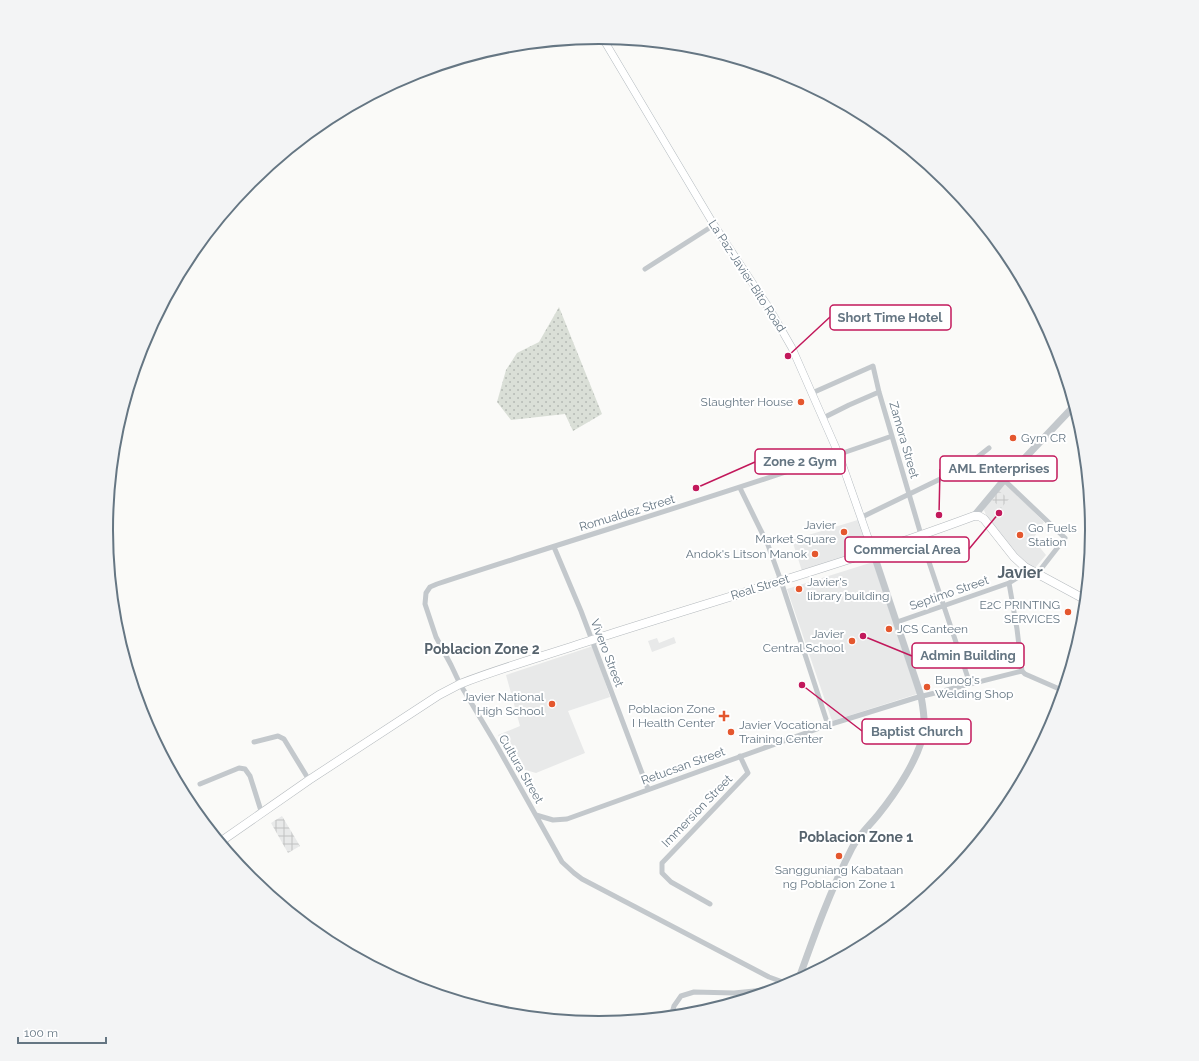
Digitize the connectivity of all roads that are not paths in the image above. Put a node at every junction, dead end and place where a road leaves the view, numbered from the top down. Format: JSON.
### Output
{"nodes":[{"id":1,"x":606,"y":44,"type":"edge"},
{"id":2,"x":714,"y":225,"type":"junction"},
{"id":3,"x":645,"y":269,"type":"dead end"},
{"id":4,"x":880,"y":392,"type":"junction"},
{"id":5,"x":812,"y":393,"type":"junction"},
{"id":6,"x":1070,"y":410,"type":"edge"},
{"id":7,"x":823,"y":418,"type":"junction"},
{"id":8,"x":892,"y":436,"type":"junction"},
{"id":9,"x":989,"y":448,"type":"dead end"},
{"id":10,"x":839,"y":455,"type":"junction"},
{"id":11,"x":1004,"y":480,"type":"junction"},
{"id":12,"x":740,"y":488,"type":"junction"},
{"id":13,"x":910,"y":494,"type":"junction"},
{"id":14,"x":974,"y":516,"type":"junction"},
{"id":15,"x":862,"y":517,"type":"junction"},
{"id":16,"x":922,"y":536,"type":"junction"},
{"id":17,"x":554,"y":547,"type":"junction"},
{"id":18,"x":873,"y":552,"type":"junction"},
{"id":19,"x":1027,"y":569,"type":"junction"},
{"id":20,"x":1037,"y":574,"type":"junction"},
{"id":21,"x":781,"y":581,"type":"junction"},
{"id":22,"x":1009,"y":583,"type":"junction"},
{"id":23,"x":1081,"y":598,"type":"edge"},
{"id":24,"x":425,"y":604,"type":"joint"},
{"id":25,"x":944,"y":605,"type":"junction"},
{"id":26,"x":897,"y":622,"type":"junction"},
{"id":27,"x":591,"y":641,"type":"junction"},
{"id":28,"x":1022,"y":671,"type":"junction"},
{"id":29,"x":460,"y":684,"type":"junction"},
{"id":30,"x":970,"y":684,"type":"junction"},
{"id":31,"x":1059,"y":689,"type":"edge"},
{"id":32,"x":921,"y":696,"type":"junction"},
{"id":33,"x":828,"y":725,"type":"junction"},
{"id":34,"x":254,"y":742,"type":"dead end"},
{"id":35,"x":740,"y":756,"type":"junction"},
{"id":36,"x":309,"y":780,"type":"junction"},
{"id":37,"x":200,"y":784,"type":"dead end"},
{"id":38,"x":648,"y":789,"type":"junction"},
{"id":39,"x":262,"y":814,"type":"junction"},
{"id":40,"x":536,"y":815,"type":"junction"},
{"id":41,"x":224,"y":839,"type":"edge"},
{"id":42,"x":710,"y":904,"type":"dead end"},
{"id":43,"x":801,"y":973,"type":"edge"},
{"id":44,"x":782,"y":982,"type":"edge"},
{"id":45,"x":757,"y":991,"type":"edge"},
{"id":46,"x":673,"y":1011,"type":"edge"}],
"edges":[{"from":1,"to":2,"type":"main road","name":"La Paz-Javier-Bito Road"},
{"from":2,"to":3,"type":"street"},
{"from":2,"to":5,"type":"main road","name":"La Paz-Javier-Bito Road"},
{"from":4,"to":5,"type":"street","name":"Zamora Street"},
{"from":4,"to":7,"type":"street"},
{"from":4,"to":8,"type":"street","name":"Zamora Street"},
{"from":5,"to":7,"type":"main road","name":"La Paz-Javier-Bito Road"},
{"from":6,"to":11,"type":"street"},
{"from":7,"to":10,"type":"main road","name":"La Paz-Javier-Bito Road"},
{"from":8,"to":10,"type":"street","name":"Romualdez Street"},
{"from":8,"to":13,"type":"street","name":"Zamora Street"},
{"from":9,"to":13,"type":"street"},
{"from":10,"to":12,"type":"street","name":"Romualdez Street"},
{"from":10,"to":15,"type":"main road","name":"La Paz-Javier-Bito Road"},
{"from":11,"to":14,"type":"street"},
{"from":11,"to":20,"type":"street"},
{"from":12,"to":17,"type":"street","name":"Romualdez Street"},
{"from":12,"to":21,"type":"street"},
{"from":13,"to":15,"type":"street"},
{"from":13,"to":16,"type":"street","name":"Zamora Street"},
{"from":14,"to":16,"type":"main road","name":"Real Street"},
{"from":14,"to":19,"type":"main road"},
{"from":15,"to":18,"type":"main road","name":"La Paz-Javier-Bito Road"},
{"from":16,"to":18,"type":"main road","name":"Real Street"},
{"from":16,"to":25,"type":"street"},
{"from":17,"to":24,"type":"street","name":"Romualdez Street"},
{"from":17,"to":27,"type":"street","name":"Vivero Street"},
{"from":18,"to":21,"type":"main road","name":"Real Street"},
{"from":18,"to":26,"type":"street"},
{"from":19,"to":20,"type":"main road"},
{"from":19,"to":22,"type":"street","name":"Septimo Street"},
{"from":20,"to":23,"type":"main road"},
{"from":21,"to":27,"type":"main road","name":"Real Street"},
{"from":21,"to":33,"type":"street"},
{"from":22,"to":25,"type":"street","name":"Septimo Street"},
{"from":22,"to":28,"type":"street"},
{"from":24,"to":29,"type":"street","name":"Cultura Street"},
{"from":25,"to":26,"type":"street","name":"Septimo Street"},
{"from":25,"to":30,"type":"street"},
{"from":26,"to":32,"type":"street"},
{"from":27,"to":29,"type":"main road","name":"Real Street"},
{"from":27,"to":38,"type":"street","name":"Vivero Street"},
{"from":28,"to":30,"type":"street","name":"Retucsan Street"},
{"from":28,"to":31,"type":"street"},
{"from":29,"to":36,"type":"main road","name":"Real Street"},
{"from":29,"to":40,"type":"street","name":"Cultura Street"},
{"from":30,"to":32,"type":"street","name":"Retucsan Street"},
{"from":32,"to":33,"type":"street","name":"Retucsan Street"},
{"from":32,"to":43,"type":"street"},
{"from":33,"to":35,"type":"street","name":"Retucsan Street"},
{"from":34,"to":36,"type":"street"},
{"from":35,"to":38,"type":"street","name":"Retucsan Street"},
{"from":35,"to":42,"type":"street","name":"Immersion Street"},
{"from":36,"to":39,"type":"main road","name":"Real Street"},
{"from":37,"to":39,"type":"street"},
{"from":38,"to":40,"type":"street","name":"Retucsan Street"},
{"from":39,"to":41,"type":"main road","name":"Real Street"},
{"from":40,"to":44,"type":"street","name":"Cultura Street"},
{"from":45,"to":46,"type":"street"}]}
